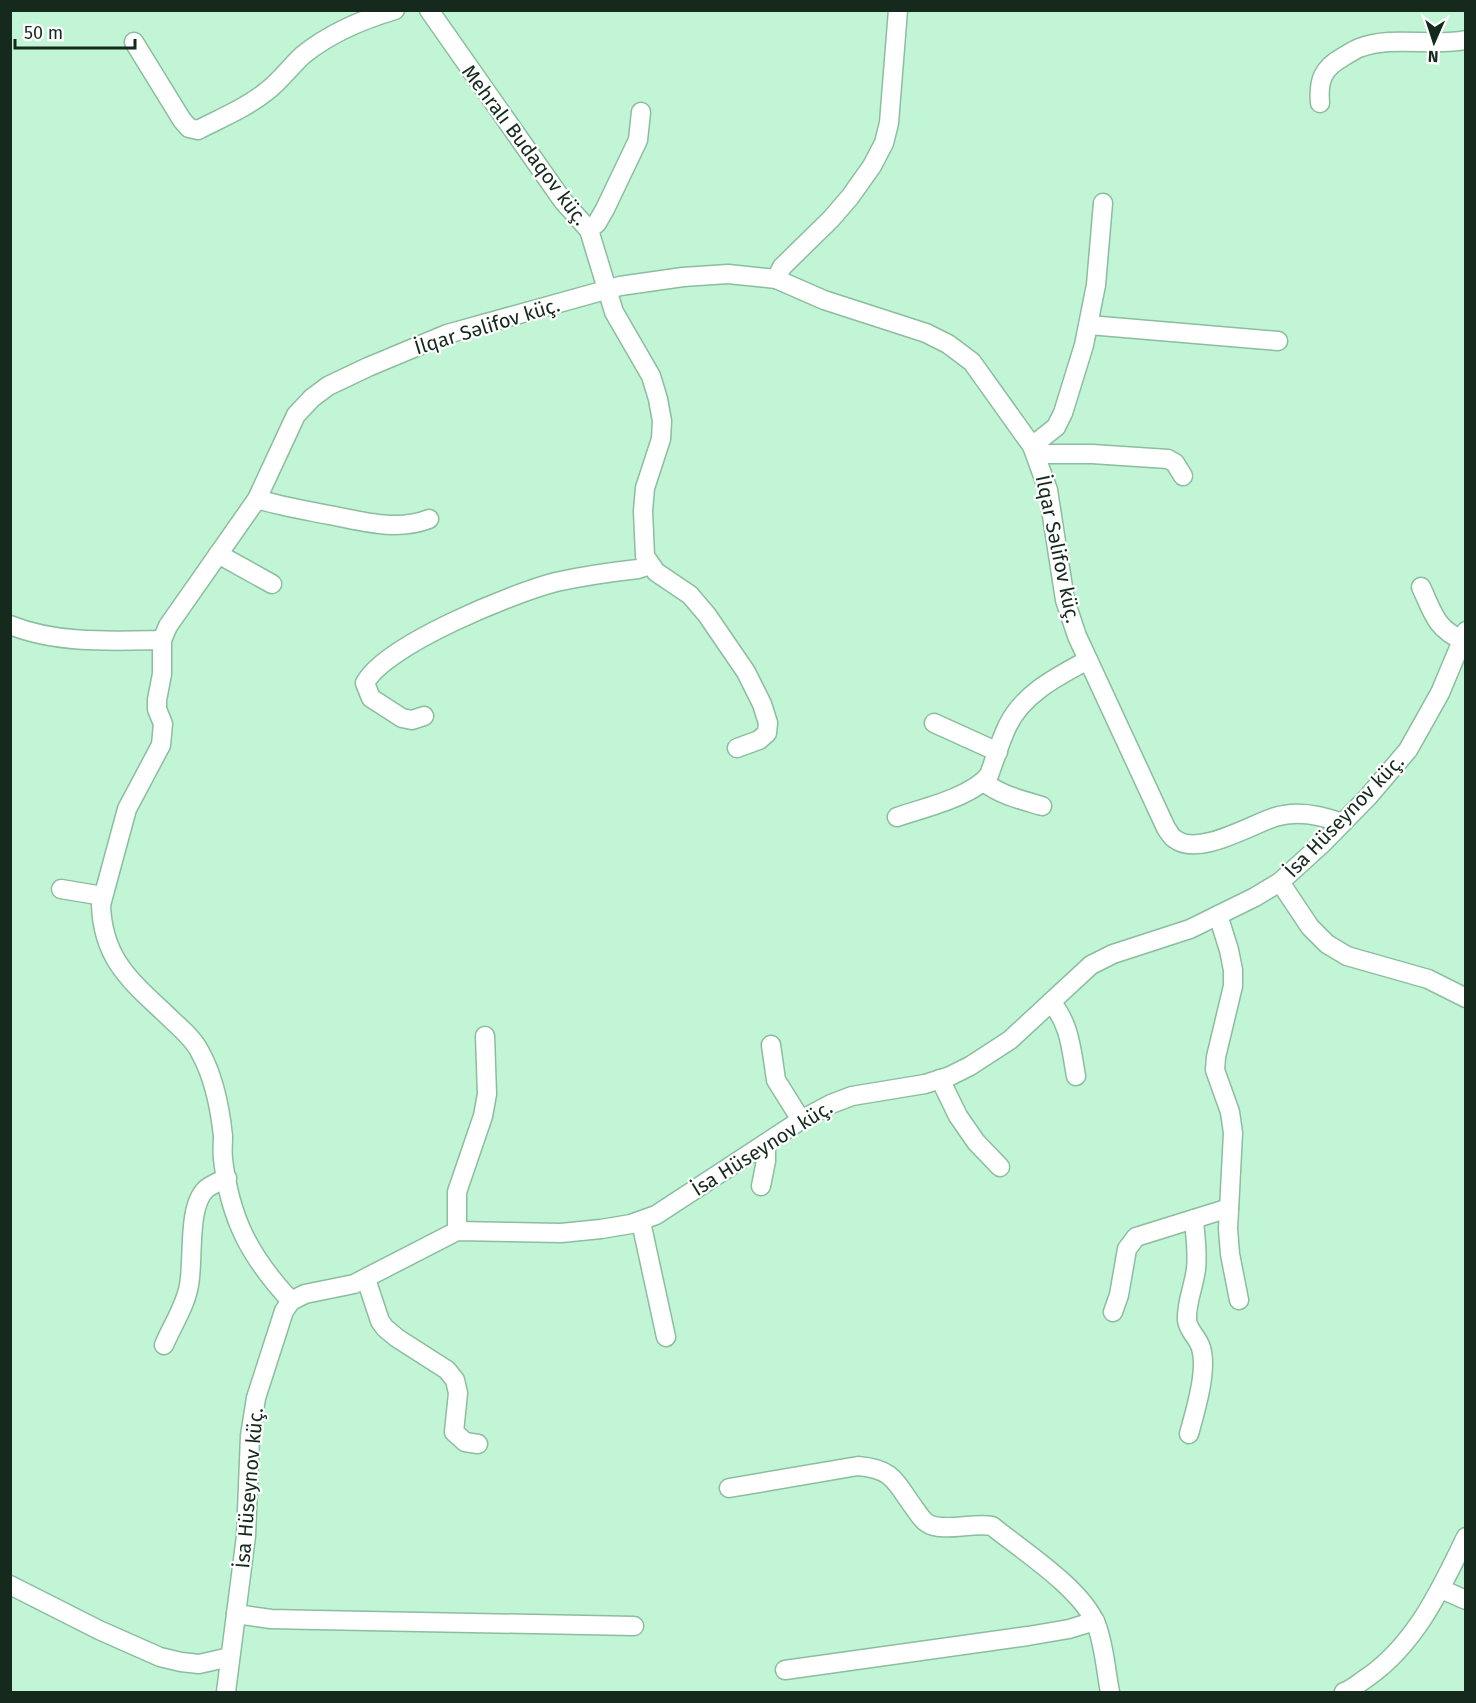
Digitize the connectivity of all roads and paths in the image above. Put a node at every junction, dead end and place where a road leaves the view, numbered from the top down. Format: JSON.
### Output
{"nodes":[{"id":1,"x":395,"y":10,"type":"edge"},
{"id":2,"x":429,"y":10,"type":"edge"},
{"id":3,"x":898,"y":10,"type":"edge"},
{"id":4,"x":1466,"y":40,"type":"edge"},
{"id":5,"x":134,"y":42,"type":"dead end"},
{"id":6,"x":1320,"y":103,"type":"dead end"},
{"id":7,"x":641,"y":112,"type":"dead end"},
{"id":8,"x":1103,"y":203,"type":"dead end"},
{"id":9,"x":589,"y":230,"type":"junction"},
{"id":10,"x":776,"y":279,"type":"junction"},
{"id":11,"x":606,"y":290,"type":"junction"},
{"id":12,"x":1089,"y":325,"type":"junction"},
{"id":13,"x":1278,"y":341,"type":"dead end"},
{"id":14,"x":1034,"y":450,"type":"junction"},
{"id":15,"x":1183,"y":476,"type":"dead end"},
{"id":16,"x":257,"y":499,"type":"junction"},
{"id":17,"x":429,"y":519,"type":"dead end"},
{"id":18,"x":218,"y":554,"type":"junction"},
{"id":19,"x":650,"y":566,"type":"junction"},
{"id":20,"x":272,"y":584,"type":"dead end"},
{"id":21,"x":1421,"y":587,"type":"dead end"},
{"id":22,"x":10,"y":625,"type":"edge"},
{"id":23,"x":1464,"y":636,"type":"edge"},
{"id":24,"x":162,"y":640,"type":"junction"},
{"id":25,"x":1088,"y":660,"type":"junction"},
{"id":26,"x":424,"y":716,"type":"dead end"},
{"id":27,"x":934,"y":723,"type":"dead end"},
{"id":28,"x":737,"y":748,"type":"dead end"},
{"id":29,"x":998,"y":752,"type":"junction"},
{"id":30,"x":984,"y":782,"type":"junction"},
{"id":31,"x":1042,"y":806,"type":"dead end"},
{"id":32,"x":897,"y":817,"type":"dead end"},
{"id":33,"x":1342,"y":823,"type":"junction"},
{"id":34,"x":1280,"y":882,"type":"junction"},
{"id":35,"x":61,"y":889,"type":"dead end"},
{"id":36,"x":103,"y":897,"type":"junction"},
{"id":37,"x":1218,"y":915,"type":"junction"},
{"id":38,"x":1466,"y":998,"type":"edge"},
{"id":39,"x":1051,"y":1002,"type":"junction"},
{"id":40,"x":485,"y":1036,"type":"dead end"},
{"id":41,"x":771,"y":1045,"type":"dead end"},
{"id":42,"x":1076,"y":1076,"type":"dead end"},
{"id":43,"x":940,"y":1079,"type":"junction"},
{"id":44,"x":801,"y":1120,"type":"junction"},
{"id":45,"x":766,"y":1143,"type":"junction"},
{"id":46,"x":1000,"y":1167,"type":"dead end"},
{"id":47,"x":227,"y":1178,"type":"junction"},
{"id":48,"x":760,"y":1186,"type":"dead end"},
{"id":49,"x":1229,"y":1209,"type":"junction"},
{"id":50,"x":1194,"y":1219,"type":"junction"},
{"id":51,"x":641,"y":1222,"type":"junction"},
{"id":52,"x":457,"y":1232,"type":"junction"},
{"id":53,"x":366,"y":1279,"type":"junction"},
{"id":54,"x":291,"y":1300,"type":"junction"},
{"id":55,"x":1239,"y":1300,"type":"dead end"},
{"id":56,"x":1113,"y":1312,"type":"dead end"},
{"id":57,"x":666,"y":1337,"type":"dead end"},
{"id":58,"x":164,"y":1345,"type":"dead end"},
{"id":59,"x":1190,"y":1434,"type":"dead end"},
{"id":60,"x":478,"y":1444,"type":"dead end"},
{"id":61,"x":729,"y":1488,"type":"dead end"},
{"id":62,"x":1466,"y":1536,"type":"edge"},
{"id":63,"x":10,"y":1585,"type":"edge"},
{"id":64,"x":1441,"y":1589,"type":"junction"},
{"id":65,"x":1466,"y":1600,"type":"edge"},
{"id":66,"x":236,"y":1614,"type":"junction"},
{"id":67,"x":1095,"y":1621,"type":"junction"},
{"id":68,"x":634,"y":1626,"type":"dead end"},
{"id":69,"x":230,"y":1657,"type":"junction"},
{"id":70,"x":785,"y":1670,"type":"dead end"},
{"id":71,"x":226,"y":1692,"type":"edge"},
{"id":72,"x":1110,"y":1692,"type":"edge"},
{"id":73,"x":1344,"y":1692,"type":"edge"}],
"edges":[{"from":1,"to":5,"type":"street"},
{"from":2,"to":9,"type":"street","name":"Mehralı Budaqov küç."},
{"from":3,"to":10,"type":"street"},
{"from":4,"to":6,"type":"street"},
{"from":7,"to":9,"type":"street"},
{"from":8,"to":12,"type":"street"},
{"from":9,"to":11,"type":"street","name":"Mehralı Budaqov küç."},
{"from":10,"to":11,"type":"street","name":"İlqar Səlifov küç."},
{"from":10,"to":14,"type":"street","name":"İlqar Səlifov küç."},
{"from":11,"to":16,"type":"street","name":"İlqar Səlifov küç."},
{"from":11,"to":19,"type":"street","name":"Mehralı Budaqov küç."},
{"from":12,"to":13,"type":"street"},
{"from":12,"to":14,"type":"street"},
{"from":14,"to":15,"type":"street"},
{"from":14,"to":25,"type":"street","name":"İlqar Səlifov küç."},
{"from":16,"to":17,"type":"street"},
{"from":16,"to":18,"type":"street","name":"İlqar Səlifov küç."},
{"from":18,"to":20,"type":"street"},
{"from":18,"to":24,"type":"street","name":"İlqar Səlifov küç."},
{"from":19,"to":26,"type":"street"},
{"from":19,"to":28,"type":"street"},
{"from":21,"to":23,"type":"street"},
{"from":22,"to":24,"type":"street"},
{"from":23,"to":33,"type":"street","name":"İsa Hüseynov küç."},
{"from":24,"to":36,"type":"street","name":"İlqar Səlifov küç."},
{"from":25,"to":29,"type":"street"},
{"from":25,"to":33,"type":"street","name":"İlqar Səlifov küç."},
{"from":27,"to":29,"type":"street"},
{"from":29,"to":30,"type":"street"},
{"from":30,"to":31,"type":"street"},
{"from":30,"to":32,"type":"street"},
{"from":33,"to":34,"type":"street","name":"İsa Hüseynov küç."},
{"from":34,"to":37,"type":"street","name":"İsa Hüseynov küç."},
{"from":34,"to":38,"type":"street"},
{"from":35,"to":36,"type":"street"},
{"from":36,"to":47,"type":"street","name":"İlqar Səlifov küç."},
{"from":37,"to":39,"type":"street","name":"İsa Hüseynov küç."},
{"from":37,"to":49,"type":"street"},
{"from":39,"to":42,"type":"street"},
{"from":39,"to":43,"type":"street","name":"İsa Hüseynov küç."},
{"from":40,"to":52,"type":"street"},
{"from":41,"to":44,"type":"street"},
{"from":43,"to":44,"type":"street","name":"İsa Hüseynov küç."},
{"from":43,"to":46,"type":"street"},
{"from":44,"to":45,"type":"street","name":"İsa Hüseynov küç."},
{"from":45,"to":48,"type":"street"},
{"from":45,"to":51,"type":"street","name":"İsa Hüseynov küç."},
{"from":47,"to":54,"type":"street","name":"İlqar Səlifov küç."},
{"from":47,"to":58,"type":"street"},
{"from":49,"to":50,"type":"street"},
{"from":49,"to":55,"type":"street"},
{"from":50,"to":56,"type":"street"},
{"from":50,"to":59,"type":"street"},
{"from":51,"to":52,"type":"street","name":"İsa Hüseynov küç."},
{"from":51,"to":57,"type":"street"},
{"from":52,"to":53,"type":"street","name":"İsa Hüseynov küç."},
{"from":53,"to":54,"type":"street","name":"İsa Hüseynov küç."},
{"from":53,"to":60,"type":"street"},
{"from":54,"to":66,"type":"street","name":"İsa Hüseynov küç."},
{"from":61,"to":67,"type":"street"},
{"from":62,"to":64,"type":"street"},
{"from":63,"to":69,"type":"street"},
{"from":64,"to":65,"type":"street"},
{"from":64,"to":73,"type":"street"},
{"from":66,"to":68,"type":"street"},
{"from":66,"to":69,"type":"street","name":"İsa Hüseynov küç."},
{"from":67,"to":70,"type":"street"},
{"from":67,"to":72,"type":"street"},
{"from":69,"to":71,"type":"street","name":"İsa Hüseynov küç."}]}
